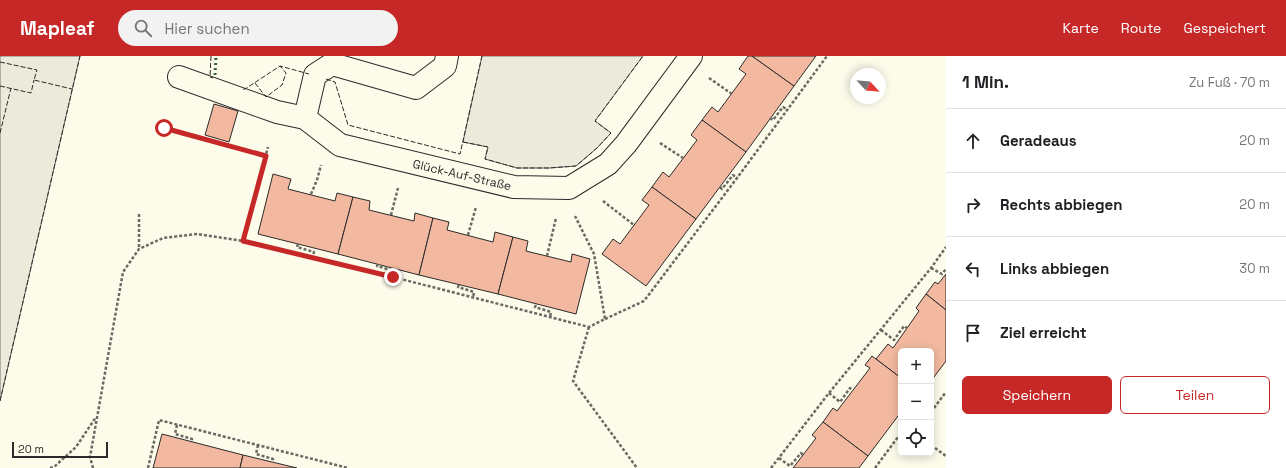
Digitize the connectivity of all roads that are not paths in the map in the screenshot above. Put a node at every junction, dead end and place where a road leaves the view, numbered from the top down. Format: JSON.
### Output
{"nodes":[{"id":1,"x":447,"y":56,"type":"edge"},
{"id":2,"x":691,"y":56,"type":"edge"},
{"id":3,"x":179,"y":77,"type":"dead end"},
{"id":4,"x":305,"y":118,"type":"junction"}],
"edges":[{"from":1,"to":4,"type":"street"},
{"from":2,"to":4,"type":"street","name":"Glück-Auf-Straße"},
{"from":3,"to":4,"type":"street"}]}
